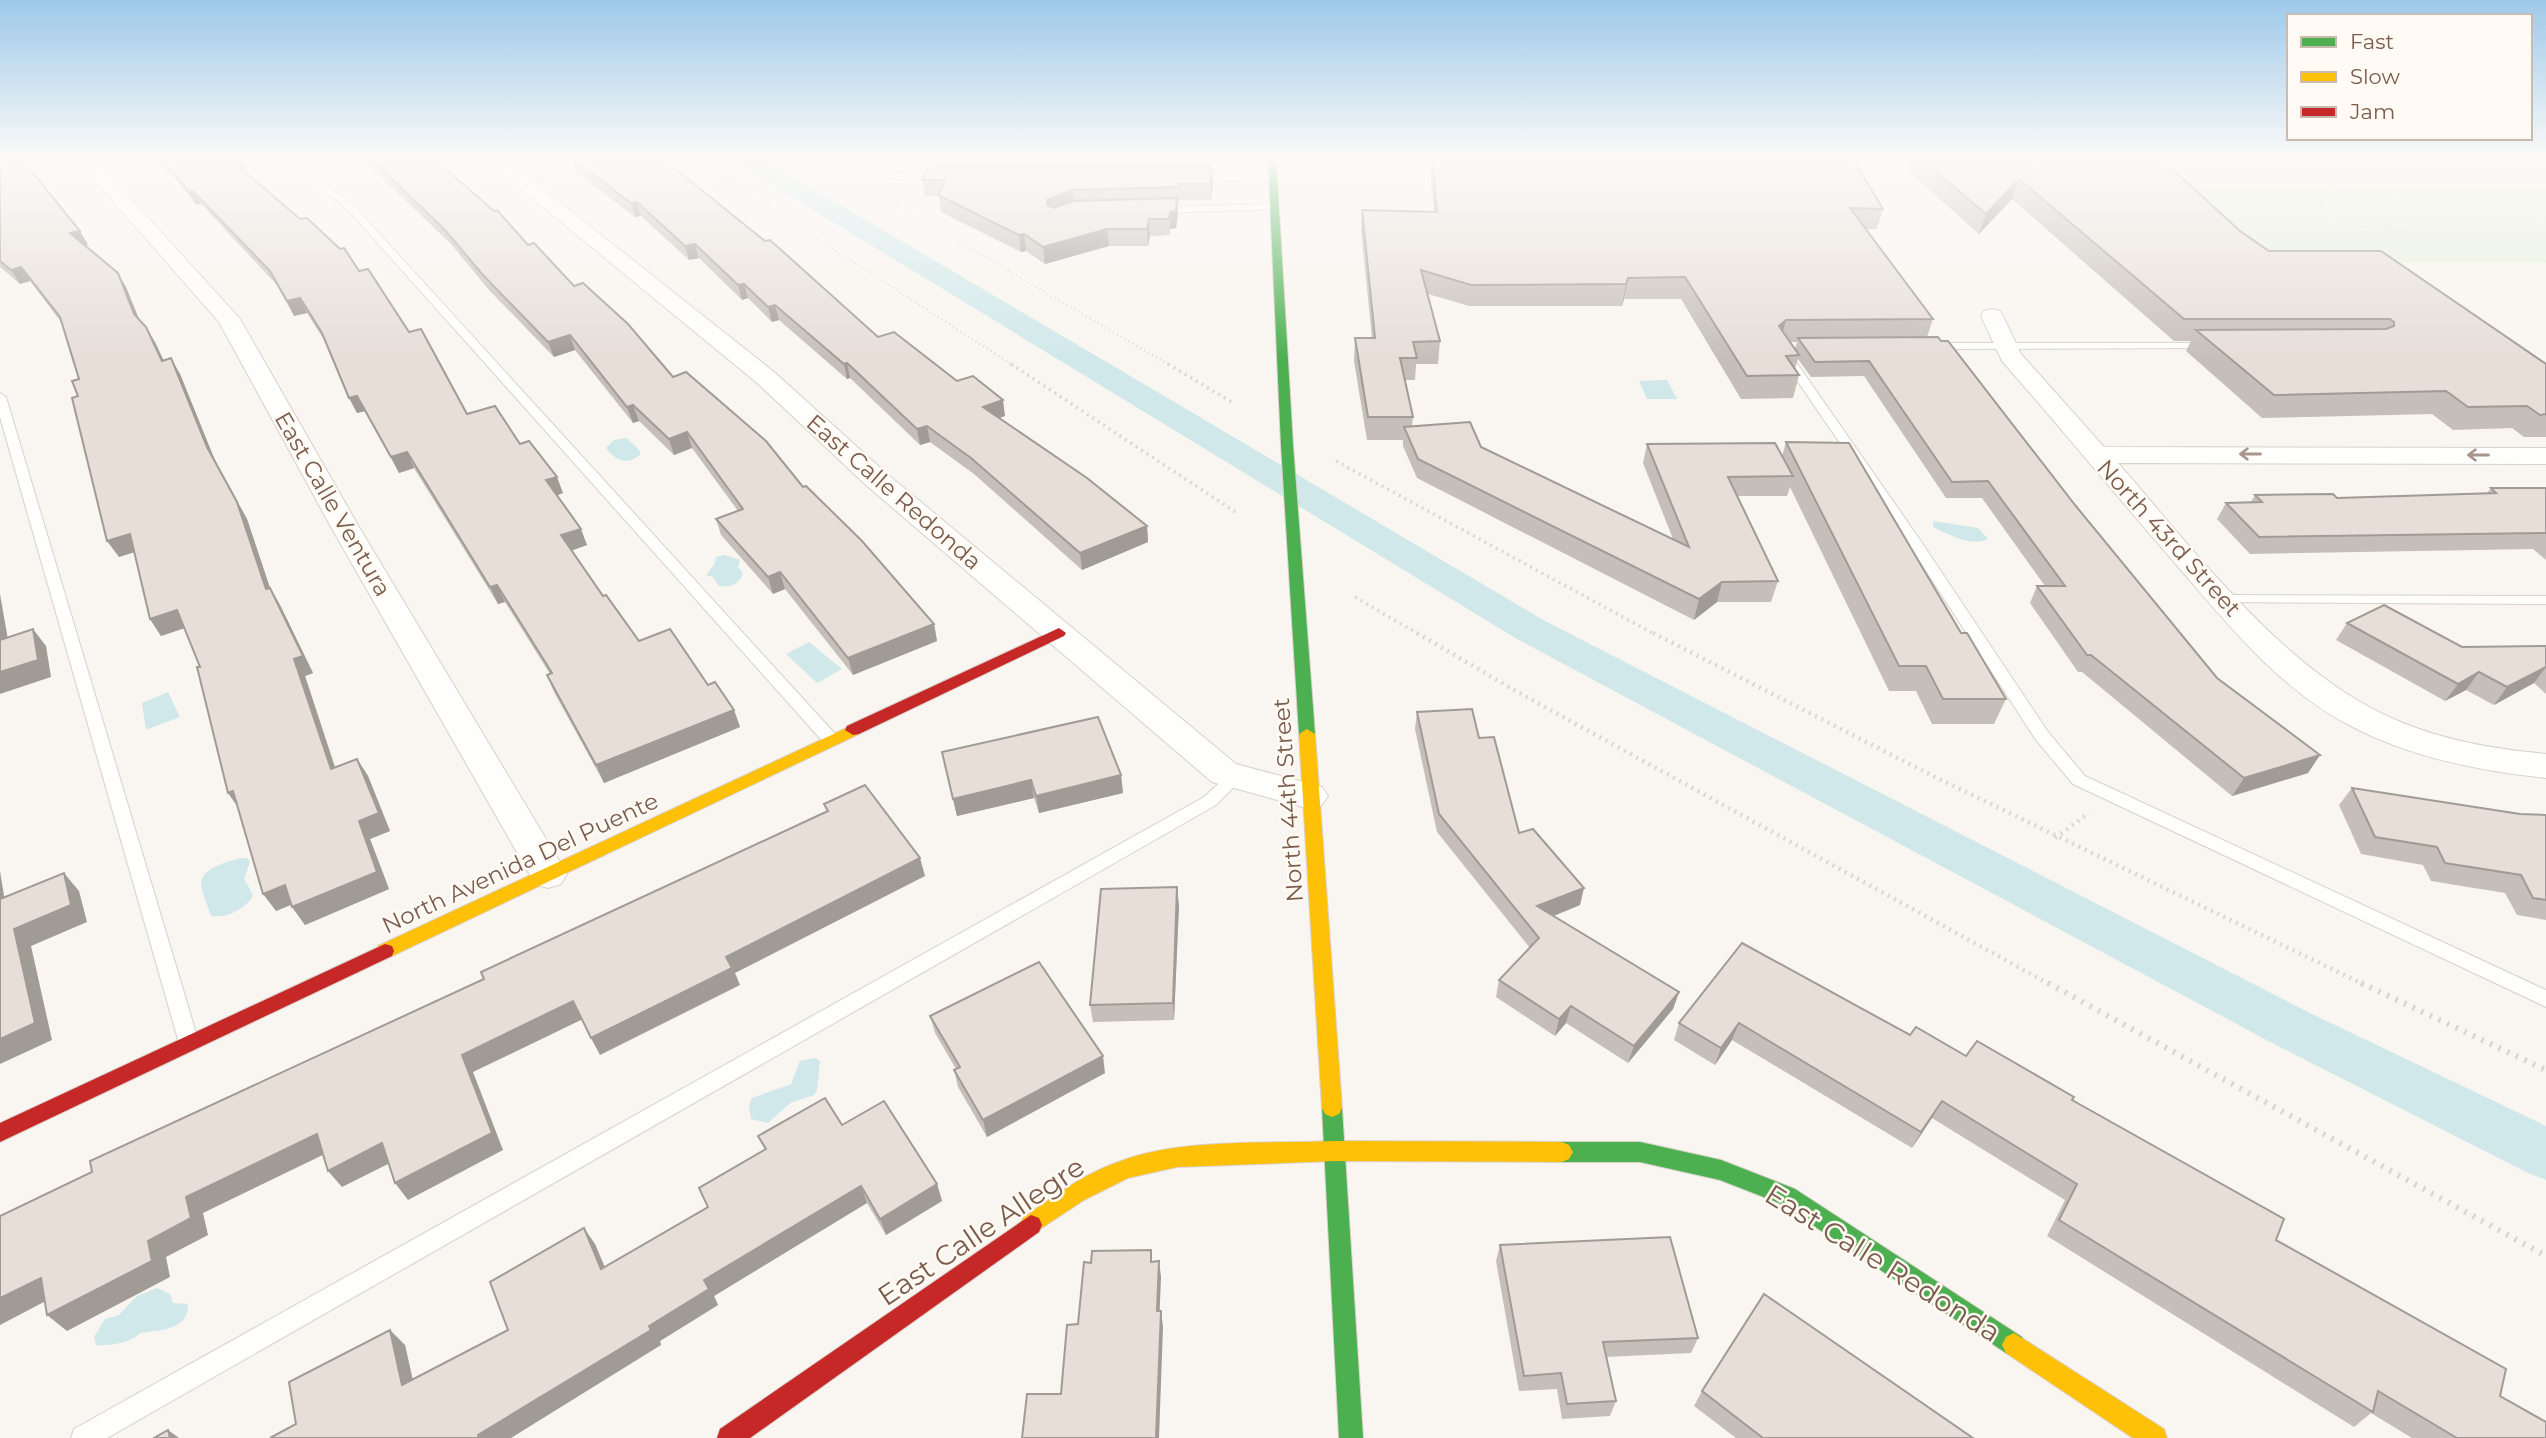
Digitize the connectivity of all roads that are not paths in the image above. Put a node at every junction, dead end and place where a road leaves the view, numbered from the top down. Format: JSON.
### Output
{"nodes":[{"id":1,"x":144,"y":225,"type":"edge"},
{"id":2,"x":367,"y":225,"type":"edge"},
{"id":3,"x":576,"y":225,"type":"edge"},
{"id":4,"x":1277,"y":225,"type":"edge"},
{"id":5,"x":1992,"y":316,"type":"dead end"},
{"id":6,"x":1923,"y":346,"type":"edge"},
{"id":7,"x":2004,"y":346,"type":"junction"},
{"id":8,"x":2222,"y":346,"type":"edge"},
{"id":9,"x":1794,"y":347,"type":"edge"},
{"id":10,"x":0,"y":397,"type":"edge"},
{"id":11,"x":2315,"y":455,"type":"junction"},
{"id":12,"x":2546,"y":456,"type":"edge"},
{"id":13,"x":2104,"y":465,"type":"junction"},
{"id":14,"x":2339,"y":477,"type":"junction"},
{"id":15,"x":2546,"y":477,"type":"edge"},
{"id":16,"x":2222,"y":599,"type":"junction"},
{"id":17,"x":2546,"y":600,"type":"edge"},
{"id":18,"x":1059,"y":633,"type":"junction"},
{"id":19,"x":831,"y":740,"type":"junction"},
{"id":20,"x":2546,"y":766,"type":"edge"},
{"id":21,"x":1235,"y":778,"type":"junction"},
{"id":22,"x":1310,"y":796,"type":"junction"},
{"id":23,"x":548,"y":874,"type":"junction"},
{"id":24,"x":2546,"y":999,"type":"edge"},
{"id":25,"x":190,"y":1045,"type":"junction"},
{"id":26,"x":0,"y":1133,"type":"edge"},
{"id":27,"x":1335,"y":1151,"type":"junction"},
{"id":28,"x":83,"y":1438,"type":"edge"},
{"id":29,"x":729,"y":1438,"type":"edge"},
{"id":30,"x":1351,"y":1438,"type":"edge"},
{"id":31,"x":2155,"y":1438,"type":"edge"}],
"edges":[{"from":1,"to":23,"type":"street","name":"East Calle Ventura"},
{"from":2,"to":19,"type":"lane"},
{"from":3,"to":18,"type":"street","name":"East Calle Redonda"},
{"from":4,"to":22,"type":"main road","name":"North 44th Street"},
{"from":5,"to":7,"type":"street","name":"North 43rd Street"},
{"from":6,"to":7,"type":"lane"},
{"from":7,"to":8,"type":"lane"},
{"from":7,"to":13,"type":"street","name":"North 43rd Street"},
{"from":9,"to":24,"type":"lane"},
{"from":10,"to":25,"type":"lane"},
{"from":12,"to":11,"type":"street","one_way":true},
{"from":11,"to":13,"type":"street","one_way":true},
{"from":11,"to":14,"type":"street"},
{"from":13,"to":14,"type":"street"},
{"from":13,"to":16,"type":"street","name":"North 43rd Street"},
{"from":14,"to":15,"type":"street"},
{"from":16,"to":17,"type":"lane"},
{"from":16,"to":20,"type":"street","name":"North 43rd Street"},
{"from":18,"to":19,"type":"main road","name":"North Avenida Del Puente"},
{"from":18,"to":21,"type":"street","name":"East Calle Redonda"},
{"from":19,"to":23,"type":"main road","name":"North Avenida Del Puente"},
{"from":21,"to":22,"type":"street","name":"East Calle Redonda"},
{"from":21,"to":28,"type":"lane"},
{"from":22,"to":27,"type":"main road","name":"North 44th Street"},
{"from":23,"to":25,"type":"main road","name":"North Avenida Del Puente"},
{"from":25,"to":26,"type":"main road","name":"North Avenida Del Puente"},
{"from":27,"to":29,"type":"main road","name":"East Calle Allegre"},
{"from":27,"to":30,"type":"main road","name":"North 44th Street"},
{"from":27,"to":31,"type":"main road","name":"East Calle Redonda"}]}
